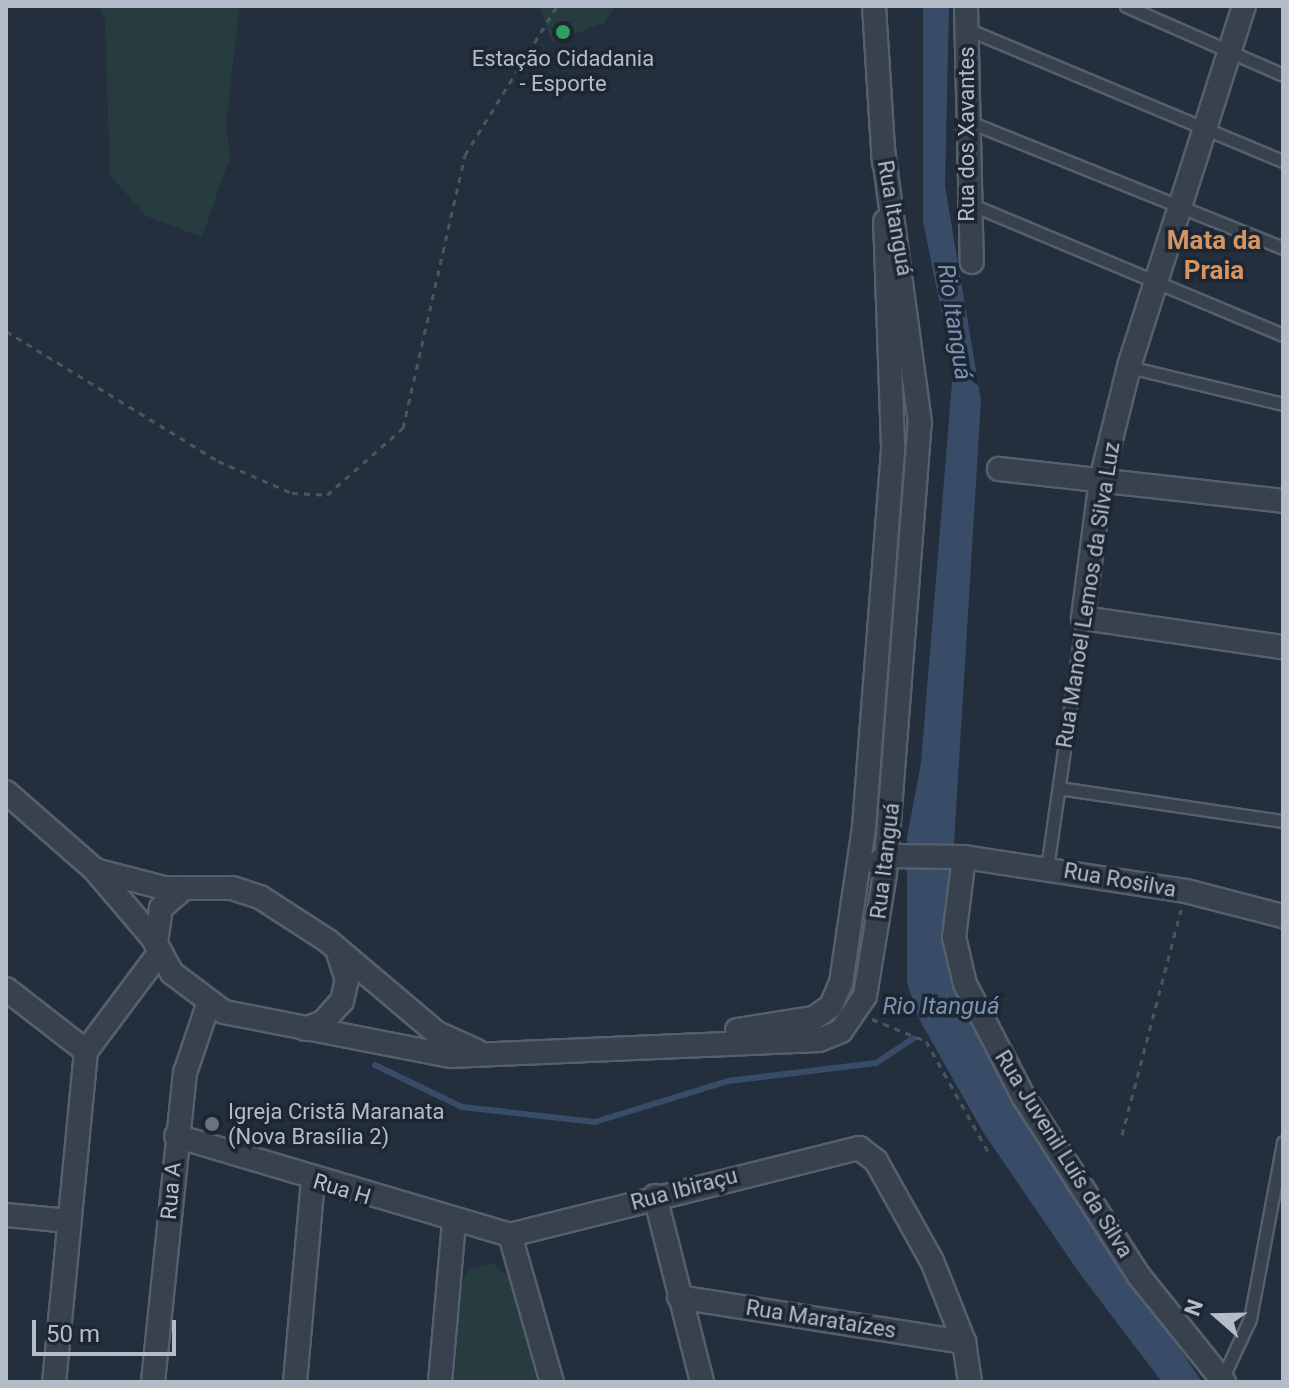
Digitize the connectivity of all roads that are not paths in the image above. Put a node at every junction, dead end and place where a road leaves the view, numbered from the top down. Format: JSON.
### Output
{"nodes":[{"id":1,"x":874,"y":6,"type":"edge"},
{"id":2,"x":966,"y":6,"type":"edge"},
{"id":3,"x":1126,"y":6,"type":"edge"},
{"id":4,"x":1244,"y":6,"type":"edge"},
{"id":5,"x":967,"y":29,"type":"junction"},
{"id":6,"x":1228,"y":52,"type":"junction"},
{"id":7,"x":1283,"y":75,"type":"edge"},
{"id":8,"x":967,"y":121,"type":"junction"},
{"id":9,"x":1203,"y":124,"type":"junction"},
{"id":10,"x":883,"y":149,"type":"junction"},
{"id":11,"x":1283,"y":161,"type":"edge"},
{"id":12,"x":966,"y":202,"type":"junction"},
{"id":13,"x":1176,"y":204,"type":"junction"},
{"id":14,"x":1283,"y":248,"type":"edge"},
{"id":15,"x":972,"y":262,"type":"dead end"},
{"id":16,"x":1159,"y":280,"type":"junction"},
{"id":17,"x":1283,"y":335,"type":"edge"},
{"id":18,"x":1129,"y":367,"type":"junction"},
{"id":19,"x":1283,"y":404,"type":"edge"},
{"id":20,"x":999,"y":469,"type":"dead end"},
{"id":21,"x":1101,"y":479,"type":"junction"},
{"id":22,"x":1283,"y":501,"type":"edge"},
{"id":23,"x":1083,"y":618,"type":"junction"},
{"id":24,"x":1283,"y":647,"type":"edge"},
{"id":25,"x":1059,"y":788,"type":"junction"},
{"id":26,"x":6,"y":792,"type":"edge"},
{"id":27,"x":1283,"y":821,"type":"edge"},
{"id":28,"x":896,"y":855,"type":"junction"},
{"id":29,"x":959,"y":856,"type":"junction"},
{"id":30,"x":1047,"y":868,"type":"junction"},
{"id":31,"x":95,"y":870,"type":"junction"},
{"id":32,"x":859,"y":876,"type":"junction"},
{"id":33,"x":182,"y":890,"type":"junction"},
{"id":34,"x":1283,"y":916,"type":"edge"},
{"id":35,"x":328,"y":941,"type":"junction"},
{"id":36,"x":158,"y":947,"type":"junction"},
{"id":37,"x":6,"y":989,"type":"edge"},
{"id":38,"x":208,"y":1005,"type":"junction"},
{"id":39,"x":305,"y":1029,"type":"junction"},
{"id":40,"x":640,"y":1044,"type":"junction"},
{"id":41,"x":79,"y":1045,"type":"junction"},
{"id":42,"x":486,"y":1054,"type":"junction"},
{"id":43,"x":176,"y":1136,"type":"junction"},
{"id":44,"x":1283,"y":1142,"type":"edge"},
{"id":45,"x":313,"y":1180,"type":"junction"},
{"id":46,"x":655,"y":1196,"type":"junction"},
{"id":47,"x":6,"y":1215,"type":"edge"},
{"id":48,"x":69,"y":1221,"type":"junction"},
{"id":49,"x":454,"y":1222,"type":"junction"},
{"id":50,"x":510,"y":1235,"type":"junction"},
{"id":51,"x":679,"y":1297,"type":"junction"},
{"id":52,"x":964,"y":1342,"type":"junction"},
{"id":53,"x":1223,"y":1381,"type":"edge"},
{"id":54,"x":54,"y":1382,"type":"edge"},
{"id":55,"x":153,"y":1382,"type":"edge"},
{"id":56,"x":295,"y":1382,"type":"edge"},
{"id":57,"x":440,"y":1382,"type":"edge"},
{"id":58,"x":552,"y":1382,"type":"edge"},
{"id":59,"x":702,"y":1382,"type":"edge"},
{"id":60,"x":970,"y":1382,"type":"edge"}],
"edges":[{"from":1,"to":10,"type":"street"},
{"from":2,"to":5,"type":"street","name":"Rua dos Xavantes"},
{"from":3,"to":6,"type":"lane"},
{"from":4,"to":6,"type":"street","name":"Rua Manoel Lemos da Silva Luz"},
{"from":5,"to":8,"type":"street","name":"Rua dos Xavantes"},
{"from":5,"to":9,"type":"lane"},
{"from":6,"to":7,"type":"lane"},
{"from":6,"to":9,"type":"street","name":"Rua Manoel Lemos da Silva Luz"},
{"from":8,"to":12,"type":"street","name":"Rua dos Xavantes"},
{"from":8,"to":13,"type":"lane"},
{"from":9,"to":11,"type":"lane"},
{"from":9,"to":13,"type":"street","name":"Rua Manoel Lemos da Silva Luz"},
{"from":10,"to":28,"type":"street","name":"Rua Itanguá"},
{"from":10,"to":32,"type":"street","name":"Rua Itanguá"},
{"from":12,"to":15,"type":"street","name":"Rua dos Xavantes"},
{"from":12,"to":16,"type":"lane"},
{"from":13,"to":14,"type":"lane"},
{"from":13,"to":16,"type":"street","name":"Rua Manoel Lemos da Silva Luz"},
{"from":16,"to":17,"type":"lane"},
{"from":16,"to":18,"type":"street","name":"Rua Manoel Lemos da Silva Luz"},
{"from":18,"to":19,"type":"lane"},
{"from":18,"to":21,"type":"street","name":"Rua Manoel Lemos da Silva Luz"},
{"from":20,"to":21,"type":"street"},
{"from":21,"to":22,"type":"street"},
{"from":21,"to":23,"type":"street","name":"Rua Manoel Lemos da Silva Luz"},
{"from":23,"to":24,"type":"street"},
{"from":23,"to":25,"type":"lane","name":"Rua Manoel Lemos da Silva Luz"},
{"from":25,"to":27,"type":"lane"},
{"from":25,"to":30,"type":"lane","name":"Rua Manoel Lemos da Silva Luz"},
{"from":26,"to":31,"type":"street","name":"Rua Itanguá"},
{"from":28,"to":29,"type":"street","name":"Rua Rosilva"},
{"from":28,"to":32,"type":"street"},
{"from":28,"to":40,"type":"street","name":"Rua Itanguá"},
{"from":29,"to":30,"type":"street","name":"Rua Rosilva"},
{"from":29,"to":53,"type":"street","name":"Rua Juvenil Luís da Silva"},
{"from":30,"to":34,"type":"street","name":"Rua Rosilva"},
{"from":31,"to":33,"type":"street","name":"Rua Itanguá"},
{"from":31,"to":36,"type":"street","name":"Rua Itanguá"},
{"from":32,"to":40,"type":"street","name":"Rua Itanguá"},
{"from":33,"to":35,"type":"street","name":"Rua Itanguá"},
{"from":33,"to":36,"type":"street"},
{"from":35,"to":39,"type":"street"},
{"from":35,"to":42,"type":"street","name":"Rua Itanguá"},
{"from":36,"to":38,"type":"street","name":"Rua Itanguá"},
{"from":36,"to":41,"type":"street"},
{"from":37,"to":41,"type":"street"},
{"from":38,"to":39,"type":"street","name":"Rua Itanguá"},
{"from":38,"to":43,"type":"street","name":"Rua A"},
{"from":39,"to":42,"type":"street","name":"Rua Itanguá"},
{"from":40,"to":42,"type":"street","name":"Rua Itanguá"},
{"from":41,"to":48,"type":"street"},
{"from":43,"to":45,"type":"street","name":"Rua H"},
{"from":43,"to":55,"type":"street","name":"Rua A"},
{"from":44,"to":53,"type":"lane"},
{"from":45,"to":49,"type":"street","name":"Rua H"},
{"from":45,"to":56,"type":"street"},
{"from":46,"to":50,"type":"street","name":"Rua Ibiraçu"},
{"from":46,"to":51,"type":"street"},
{"from":46,"to":52,"type":"street","name":"Rua Ibiraçu"},
{"from":47,"to":48,"type":"street"},
{"from":48,"to":54,"type":"street"},
{"from":49,"to":50,"type":"street","name":"Rua H"},
{"from":49,"to":57,"type":"street"},
{"from":50,"to":58,"type":"street"},
{"from":51,"to":52,"type":"street","name":"Rua Marataízes"},
{"from":51,"to":59,"type":"street"},
{"from":52,"to":60,"type":"street"}]}
